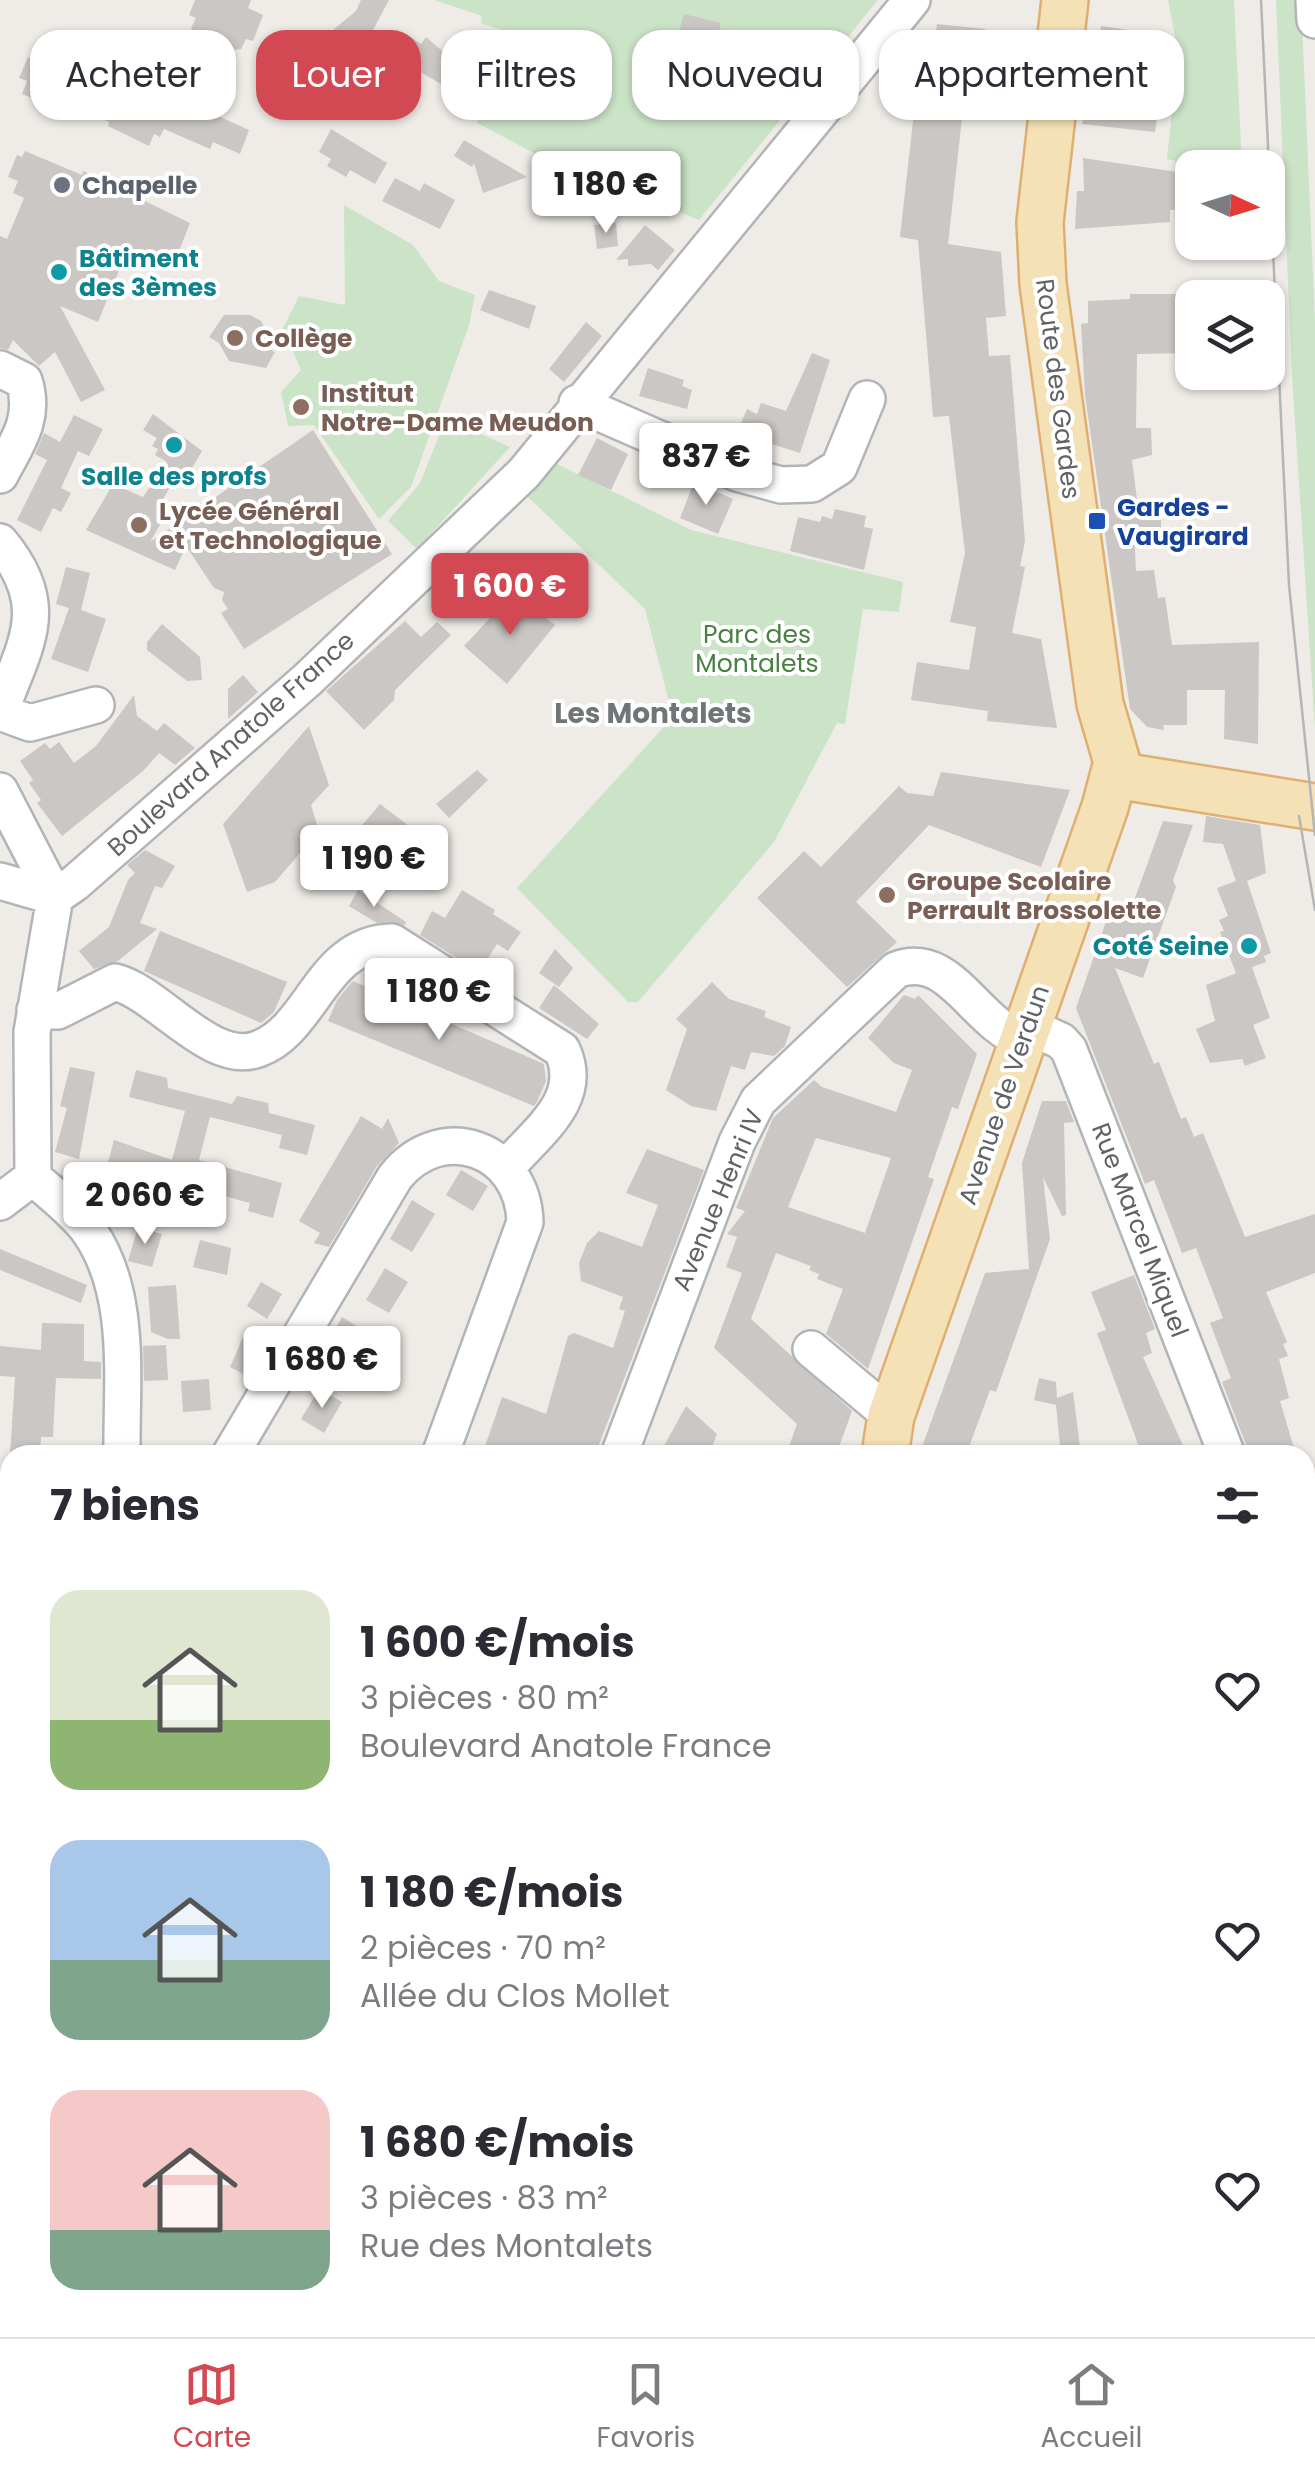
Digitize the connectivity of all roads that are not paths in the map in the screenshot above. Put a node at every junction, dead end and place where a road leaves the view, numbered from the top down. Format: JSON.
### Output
{"nodes":[{"id":1,"x":912,"y":0,"type":"edge"},
{"id":2,"x":1066,"y":0,"type":"edge"},
{"id":3,"x":1314,"y":0,"type":"edge"},
{"id":4,"x":1315,"y":20,"type":"edge"},
{"id":5,"x":0,"y":369,"type":"edge"},
{"id":6,"x":868,"y":398,"type":"dead end"},
{"id":7,"x":578,"y":403,"type":"junction"},
{"id":8,"x":0,"y":476,"type":"edge"},
{"id":9,"x":0,"y":542,"type":"edge"},
{"id":10,"x":96,"y":705,"type":"dead end"},
{"id":11,"x":0,"y":712,"type":"edge"},
{"id":12,"x":1115,"y":762,"type":"junction"},
{"id":13,"x":1315,"y":776,"type":"edge"},
{"id":14,"x":0,"y":791,"type":"edge"},
{"id":15,"x":1315,"y":807,"type":"edge"},
{"id":16,"x":0,"y":880,"type":"edge"},
{"id":17,"x":55,"y":898,"type":"junction"},
{"id":18,"x":35,"y":1010,"type":"junction"},
{"id":19,"x":1026,"y":1033,"type":"junction"},
{"id":20,"x":507,"y":1168,"type":"junction"},
{"id":21,"x":33,"y":1177,"type":"junction"},
{"id":22,"x":0,"y":1202,"type":"edge"},
{"id":23,"x":811,"y":1348,"type":"dead end"},
{"id":24,"x":883,"y":1442,"type":"edge"},
{"id":25,"x":122,"y":1445,"type":"edge"},
{"id":26,"x":236,"y":1445,"type":"edge"},
{"id":27,"x":444,"y":1445,"type":"edge"},
{"id":28,"x":623,"y":1445,"type":"edge"},
{"id":29,"x":1222,"y":1445,"type":"edge"}],
"edges":[{"from":1,"to":7,"type":"street","name":"Boulevard Anatole France"},
{"from":2,"to":12,"type":"main road","name":"Route des Gardes"},
{"from":3,"to":4,"type":"street"},
{"from":5,"to":8,"type":"street"},
{"from":6,"to":7,"type":"street"},
{"from":7,"to":17,"type":"street","name":"Boulevard Anatole France"},
{"from":9,"to":11,"type":"street"},
{"from":10,"to":11,"type":"street"},
{"from":12,"to":13,"type":"main road"},
{"from":12,"to":15,"type":"main road"},
{"from":12,"to":19,"type":"main road","name":"Avenue de Verdun"},
{"from":14,"to":17,"type":"street"},
{"from":16,"to":17,"type":"street"},
{"from":17,"to":18,"type":"street"},
{"from":18,"to":20,"type":"street"},
{"from":18,"to":21,"type":"street"},
{"from":19,"to":24,"type":"main road","name":"Avenue de Verdun"},
{"from":19,"to":28,"type":"street","name":"Avenue Henri IV"},
{"from":19,"to":29,"type":"street","name":"Rue Marcel Miquel"},
{"from":20,"to":26,"type":"street"},
{"from":20,"to":27,"type":"street"},
{"from":21,"to":22,"type":"street"},
{"from":21,"to":25,"type":"street"},
{"from":23,"to":24,"type":"street"}]}
